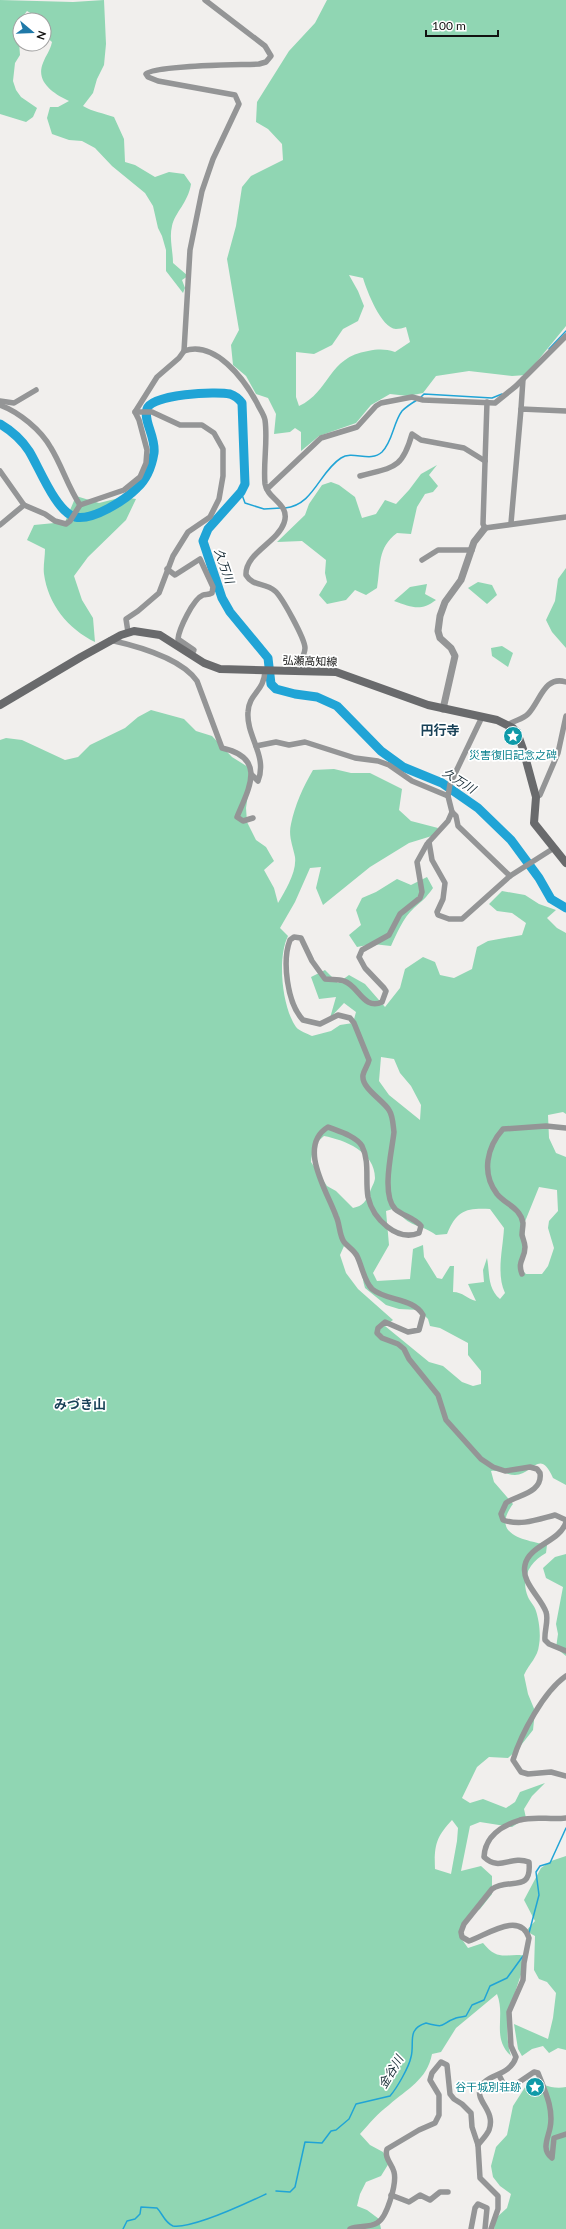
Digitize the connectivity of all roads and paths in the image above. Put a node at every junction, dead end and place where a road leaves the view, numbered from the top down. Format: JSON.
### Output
{"nodes":[{"id":1,"x":205,"y":0,"type":"edge"},
{"id":2,"x":566,"y":336,"type":"edge"},
{"id":3,"x":184,"y":351,"type":"junction"},
{"id":4,"x":523,"y":379,"type":"junction"},
{"id":5,"x":36,"y":390,"type":"dead end"},
{"id":6,"x":0,"y":400,"type":"edge"},
{"id":7,"x":487,"y":402,"type":"junction"},
{"id":8,"x":0,"y":405,"type":"edge"},
{"id":9,"x":521,"y":409,"type":"junction"},
{"id":10,"x":566,"y":411,"type":"edge"},
{"id":11,"x":137,"y":412,"type":"junction"},
{"id":12,"x":485,"y":461,"type":"junction"},
{"id":13,"x":0,"y":471,"type":"edge"},
{"id":14,"x":360,"y":476,"type":"dead end"},
{"id":15,"x":267,"y":489,"type":"junction"},
{"id":16,"x":24,"y":505,"type":"junction"},
{"id":17,"x":78,"y":507,"type":"junction"},
{"id":18,"x":566,"y":517,"type":"edge"},
{"id":19,"x":511,"y":523,"type":"junction"},
{"id":20,"x":0,"y":525,"type":"edge"},
{"id":21,"x":485,"y":528,"type":"junction"},
{"id":22,"x":472,"y":550,"type":"junction"},
{"id":23,"x":422,"y":560,"type":"dead end"},
{"id":24,"x":168,"y":569,"type":"junction"},
{"id":25,"x":128,"y":632,"type":"junction"},
{"id":26,"x":110,"y":640,"type":"junction"},
{"id":27,"x":192,"y":654,"type":"junction"},
{"id":28,"x":265,"y":671,"type":"junction"},
{"id":29,"x":296,"y":671,"type":"junction"},
{"id":30,"x":566,"y":682,"type":"edge"},
{"id":31,"x":0,"y":705,"type":"edge"},
{"id":32,"x":443,"y":708,"type":"junction"},
{"id":33,"x":482,"y":716,"type":"junction"},
{"id":34,"x":566,"y":716,"type":"edge"},
{"id":35,"x":508,"y":725,"type":"junction"},
{"id":36,"x":256,"y":746,"type":"junction"},
{"id":37,"x":252,"y":775,"type":"junction"},
{"id":38,"x":449,"y":790,"type":"junction"},
{"id":39,"x":536,"y":797,"type":"junction"},
{"id":40,"x":452,"y":812,"type":"junction"},
{"id":41,"x":253,"y":818,"type":"dead end"},
{"id":42,"x":429,"y":842,"type":"junction"},
{"id":43,"x":554,"y":848,"type":"junction"},
{"id":44,"x":566,"y":863,"type":"edge"},
{"id":45,"x":510,"y":876,"type":"junction"},
{"id":46,"x":566,"y":1128,"type":"edge"},
{"id":47,"x":522,"y":1274,"type":"dead end"},
{"id":48,"x":566,"y":1521,"type":"edge"},
{"id":49,"x":566,"y":1651,"type":"edge"},
{"id":50,"x":566,"y":1676,"type":"edge"},
{"id":51,"x":566,"y":1776,"type":"edge"},
{"id":52,"x":566,"y":1818,"type":"edge"},
{"id":53,"x":499,"y":2075,"type":"junction"},
{"id":54,"x":566,"y":2134,"type":"edge"},
{"id":55,"x":478,"y":2145,"type":"junction"},
{"id":56,"x":448,"y":2192,"type":"dead end"},
{"id":57,"x":391,"y":2195,"type":"junction"},
{"id":58,"x":350,"y":2229,"type":"edge"},
{"id":59,"x":471,"y":2229,"type":"edge"},
{"id":60,"x":485,"y":2229,"type":"edge"},
{"id":61,"x":492,"y":2229,"type":"edge"}],
"edges":[{"from":1,"to":3,"type":"street"},
{"from":2,"to":4,"type":"street"},
{"from":3,"to":11,"type":"street"},
{"from":3,"to":15,"type":"street"},
{"from":4,"to":7,"type":"street"},
{"from":4,"to":9,"type":"street"},
{"from":5,"to":6,"type":"street"},
{"from":7,"to":12,"type":"street"},
{"from":7,"to":15,"type":"street"},
{"from":8,"to":17,"type":"street"},
{"from":9,"to":10,"type":"street"},
{"from":9,"to":19,"type":"street"},
{"from":11,"to":17,"type":"street"},
{"from":11,"to":24,"type":"street"},
{"from":12,"to":14,"type":"street"},
{"from":12,"to":21,"type":"street"},
{"from":13,"to":16,"type":"street"},
{"from":15,"to":29,"type":"street"},
{"from":16,"to":17,"type":"street"},
{"from":16,"to":20,"type":"street"},
{"from":18,"to":19,"type":"street"},
{"from":19,"to":21,"type":"street"},
{"from":21,"to":22,"type":"street"},
{"from":22,"to":23,"type":"street"},
{"from":22,"to":32,"type":"street"},
{"from":24,"to":25,"type":"street"},
{"from":24,"to":27,"type":"street"},
{"from":25,"to":26,"type":"main road","name":"弘瀬高知線"},
{"from":25,"to":27,"type":"main road","name":"弘瀬高知線"},
{"from":26,"to":31,"type":"main road","name":"弘瀬高知線"},
{"from":26,"to":37,"type":"street"},
{"from":27,"to":28,"type":"main road","name":"弘瀬高知線"},
{"from":28,"to":29,"type":"main road","name":"弘瀬高知線"},
{"from":28,"to":36,"type":"street"},
{"from":29,"to":32,"type":"main road","name":"弘瀬高知線"},
{"from":30,"to":35,"type":"street"},
{"from":32,"to":33,"type":"main road","name":"弘瀬高知線"},
{"from":33,"to":35,"type":"main road","name":"弘瀬高知線"},
{"from":33,"to":38,"type":"street"},
{"from":34,"to":39,"type":"street"},
{"from":35,"to":39,"type":"main road"},
{"from":36,"to":37,"type":"street"},
{"from":36,"to":38,"type":"street"},
{"from":37,"to":41,"type":"street"},
{"from":38,"to":40,"type":"street"},
{"from":39,"to":43,"type":"main road"},
{"from":40,"to":42,"type":"street"},
{"from":40,"to":45,"type":"street"},
{"from":42,"to":45,"type":"street"},
{"from":42,"to":48,"type":"street"},
{"from":43,"to":44,"type":"main road"},
{"from":43,"to":45,"type":"street"},
{"from":46,"to":47,"type":"street"},
{"from":48,"to":49,"type":"street"},
{"from":50,"to":51,"type":"street"},
{"from":52,"to":53,"type":"street"},
{"from":53,"to":54,"type":"street"},
{"from":53,"to":55,"type":"street"},
{"from":55,"to":57,"type":"street"},
{"from":55,"to":61,"type":"street"},
{"from":56,"to":57,"type":"street"},
{"from":57,"to":58,"type":"street"},
{"from":59,"to":60,"type":"street"}]}
